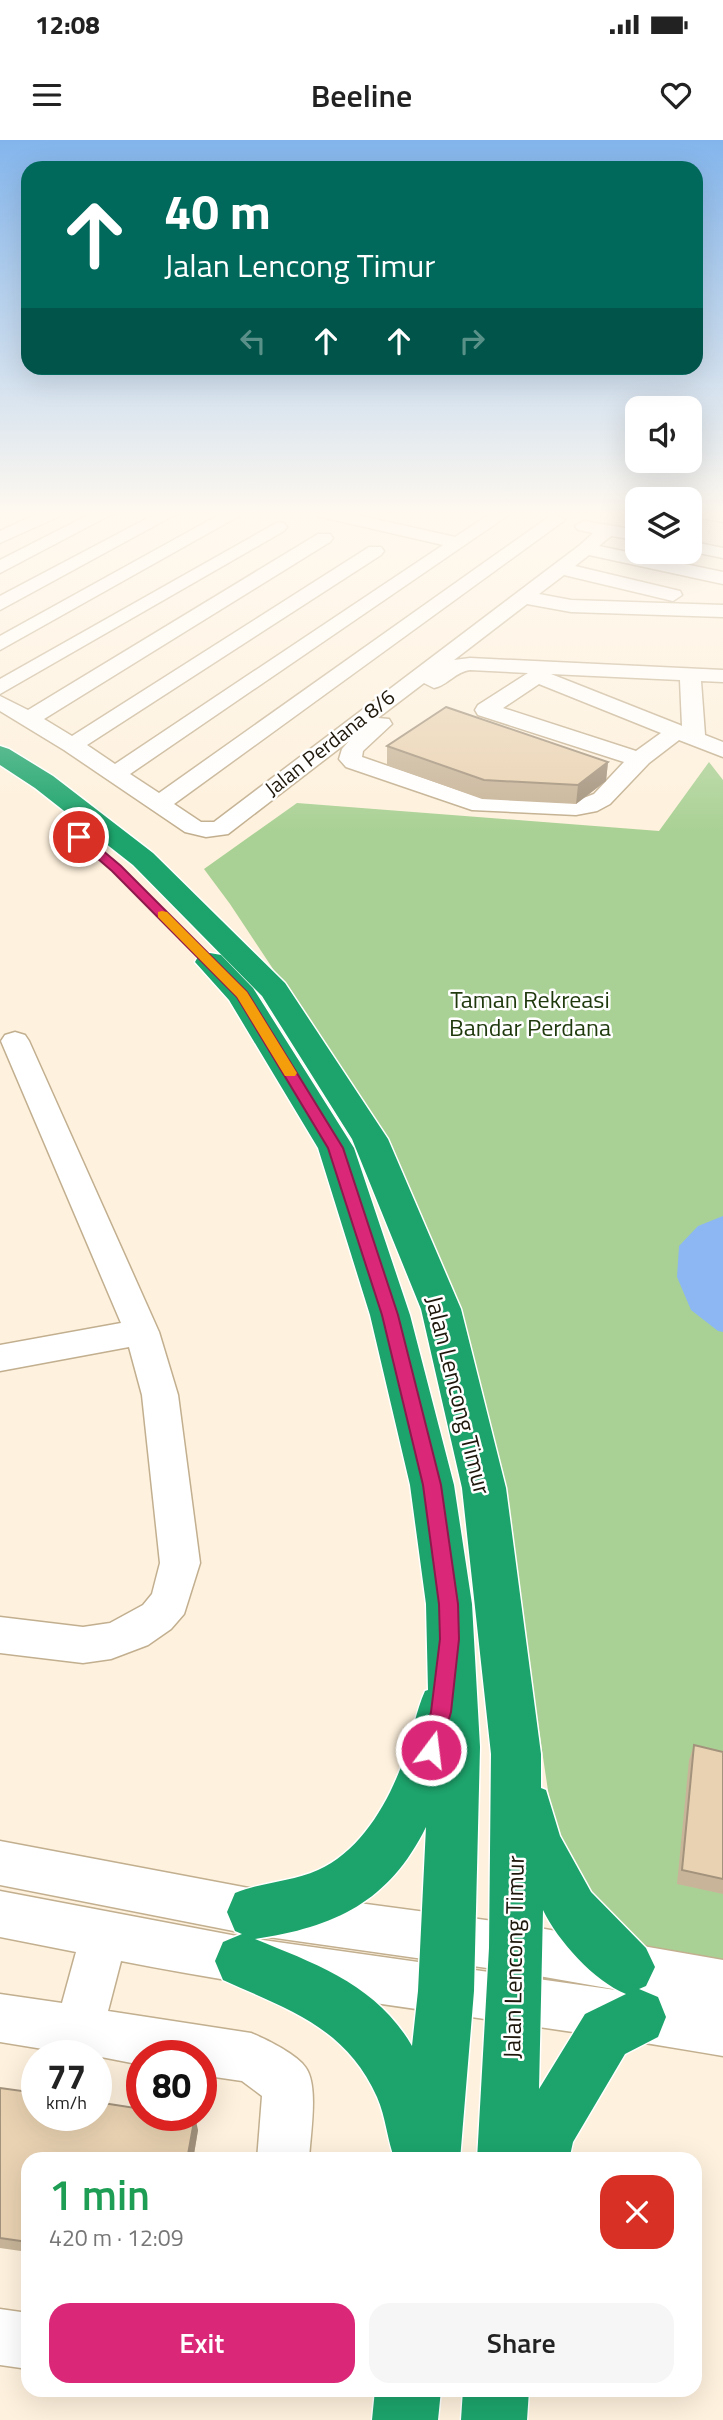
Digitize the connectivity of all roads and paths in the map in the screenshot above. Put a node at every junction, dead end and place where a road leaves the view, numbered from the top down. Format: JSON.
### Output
{"nodes":[{"id":1,"x":47,"y":618,"type":"edge"},
{"id":2,"x":122,"y":618,"type":"edge"},
{"id":3,"x":200,"y":618,"type":"edge"},
{"id":4,"x":269,"y":618,"type":"edge"},
{"id":5,"x":333,"y":618,"type":"edge"},
{"id":6,"x":346,"y":618,"type":"edge"},
{"id":7,"x":421,"y":618,"type":"edge"},
{"id":8,"x":493,"y":618,"type":"edge"},
{"id":9,"x":342,"y":621,"type":"junction"},
{"id":10,"x":35,"y":625,"type":"junction"},
{"id":11,"x":87,"y":639,"type":"junction"},
{"id":12,"x":459,"y":644,"type":"junction"},
{"id":13,"x":0,"y":645,"type":"edge"},
{"id":14,"x":306,"y":645,"type":"junction"},
{"id":15,"x":362,"y":660,"type":"junction"},
{"id":16,"x":723,"y":662,"type":"edge"},
{"id":17,"x":481,"y":664,"type":"junction"},
{"id":18,"x":137,"y":666,"type":"junction"},
{"id":19,"x":622,"y":671,"type":"junction"},
{"id":20,"x":540,"y":672,"type":"junction"},
{"id":21,"x":656,"y":673,"type":"junction"},
{"id":22,"x":690,"y":674,"type":"junction"},
{"id":23,"x":418,"y":675,"type":"junction"},
{"id":24,"x":723,"y":676,"type":"edge"},
{"id":25,"x":174,"y":681,"type":"junction"},
{"id":26,"x":0,"y":688,"type":"edge"},
{"id":27,"x":230,"y":697,"type":"junction"},
{"id":28,"x":0,"y":702,"type":"edge"},
{"id":29,"x":620,"y":707,"type":"junction"},
{"id":30,"x":30,"y":718,"type":"junction"},
{"id":31,"x":198,"y":718,"type":"junction"},
{"id":32,"x":655,"y":722,"type":"junction"},
{"id":33,"x":686,"y":735,"type":"junction"},
{"id":34,"x":256,"y":737,"type":"junction"},
{"id":35,"x":72,"y":745,"type":"junction"},
{"id":36,"x":723,"y":750,"type":"edge"},
{"id":37,"x":0,"y":754,"type":"edge"},
{"id":38,"x":314,"y":755,"type":"junction"},
{"id":39,"x":641,"y":758,"type":"junction"},
{"id":40,"x":115,"y":774,"type":"junction"},
{"id":41,"x":0,"y":775,"type":"edge"},
{"id":42,"x":159,"y":804,"type":"junction"},
{"id":43,"x":12,"y":1049,"type":"edge"},
{"id":44,"x":142,"y":1332,"type":"junction"},
{"id":45,"x":0,"y":1359,"type":"edge"},
{"id":46,"x":449,"y":1604,"type":"junction"},
{"id":47,"x":0,"y":1635,"type":"edge"},
{"id":48,"x":516,"y":1754,"type":"junction"},
{"id":49,"x":0,"y":1863,"type":"edge"},
{"id":50,"x":0,"y":1914,"type":"edge"},
{"id":51,"x":105,"y":1934,"type":"junction"},
{"id":52,"x":248,"y":1936,"type":"junction"},
{"id":53,"x":447,"y":1965,"type":"junction"},
{"id":54,"x":515,"y":1973,"type":"junction"},
{"id":55,"x":723,"y":1984,"type":"edge"},
{"id":56,"x":633,"y":1992,"type":"junction"},
{"id":57,"x":0,"y":2018,"type":"edge"},
{"id":58,"x":723,"y":2032,"type":"edge"},
{"id":59,"x":67,"y":2040,"type":"edge"},
{"id":60,"x":77,"y":2040,"type":"edge"},
{"id":61,"x":112,"y":2046,"type":"edge"},
{"id":62,"x":284,"y":2152,"type":"edge"},
{"id":63,"x":421,"y":2152,"type":"edge"},
{"id":64,"x":431,"y":2152,"type":"edge"},
{"id":65,"x":507,"y":2152,"type":"edge"},
{"id":66,"x":541,"y":2152,"type":"edge"},
{"id":67,"x":0,"y":2337,"type":"edge"},
{"id":68,"x":21,"y":2340,"type":"edge"},
{"id":69,"x":407,"y":2397,"type":"edge"},
{"id":70,"x":496,"y":2397,"type":"edge"},
{"id":71,"x":405,"y":2420,"type":"edge"},
{"id":72,"x":494,"y":2420,"type":"edge"}],
"edges":[{"from":1,"to":10,"type":"street"},
{"from":2,"to":11,"type":"street"},
{"from":3,"to":18,"type":"street"},
{"from":4,"to":25,"type":"street"},
{"from":5,"to":9,"type":"street"},
{"from":6,"to":9,"type":"street"},
{"from":7,"to":15,"type":"street"},
{"from":8,"to":12,"type":"street","name":"Jalan Perdana 8/6"},
{"from":9,"to":14,"type":"street"},
{"from":10,"to":11,"type":"street"},
{"from":10,"to":13,"type":"street"},
{"from":11,"to":18,"type":"street"},
{"from":11,"to":26,"type":"street"},
{"from":12,"to":16,"type":"street"},
{"from":12,"to":17,"type":"street"},
{"from":12,"to":23,"type":"street","name":"Jalan Perdana 8/6"},
{"from":14,"to":15,"type":"street"},
{"from":14,"to":27,"type":"street"},
{"from":15,"to":23,"type":"street"},
{"from":15,"to":34,"type":"street"},
{"from":17,"to":20,"type":"street"},
{"from":17,"to":39,"type":"street"},
{"from":18,"to":25,"type":"street"},
{"from":18,"to":30,"type":"street"},
{"from":19,"to":20,"type":"street"},
{"from":19,"to":21,"type":"street"},
{"from":19,"to":29,"type":"street"},
{"from":20,"to":29,"type":"street"},
{"from":20,"to":39,"type":"street"},
{"from":21,"to":22,"type":"street"},
{"from":21,"to":32,"type":"street"},
{"from":22,"to":24,"type":"street"},
{"from":22,"to":33,"type":"street"},
{"from":23,"to":38,"type":"street","name":"Jalan Perdana 8/6"},
{"from":25,"to":27,"type":"street"},
{"from":25,"to":35,"type":"street"},
{"from":27,"to":31,"type":"street"},
{"from":28,"to":30,"type":"street"},
{"from":29,"to":32,"type":"street"},
{"from":30,"to":35,"type":"street"},
{"from":31,"to":34,"type":"street"},
{"from":31,"to":40,"type":"street"},
{"from":32,"to":33,"type":"street"},
{"from":33,"to":36,"type":"street"},
{"from":33,"to":39,"type":"street"},
{"from":34,"to":38,"type":"street"},
{"from":34,"to":42,"type":"street"},
{"from":35,"to":40,"type":"street"},
{"from":37,"to":48,"type":"highway","name":"Jalan Lencong Timur"},
{"from":38,"to":42,"type":"street","name":"Jalan Perdana 8/6"},
{"from":40,"to":42,"type":"street"},
{"from":41,"to":46,"type":"highway","name":"Jalan Lencong Timur"},
{"from":43,"to":44,"type":"street"},
{"from":44,"to":45,"type":"street"},
{"from":44,"to":47,"type":"street"},
{"from":46,"to":52,"type":"highway"},
{"from":46,"to":53,"type":"highway","name":"Jalan Lencong Timur"},
{"from":48,"to":54,"type":"highway","name":"Jalan Lencong Timur"},
{"from":48,"to":56,"type":"highway"},
{"from":49,"to":52,"type":"street"},
{"from":50,"to":51,"type":"street"},
{"from":51,"to":52,"type":"street"},
{"from":51,"to":60,"type":"street"},
{"from":52,"to":53,"type":"street"},
{"from":52,"to":63,"type":"highway"},
{"from":53,"to":54,"type":"street"},
{"from":53,"to":64,"type":"highway","name":"Jalan Lencong Timur"},
{"from":54,"to":56,"type":"street"},
{"from":54,"to":65,"type":"highway","name":"Jalan Lencong Timur"},
{"from":55,"to":56,"type":"street"},
{"from":56,"to":58,"type":"street"},
{"from":56,"to":66,"type":"highway"},
{"from":57,"to":59,"type":"street"},
{"from":61,"to":62,"type":"street"},
{"from":67,"to":68,"type":"street"},
{"from":69,"to":71,"type":"highway"},
{"from":70,"to":72,"type":"highway"}]}
